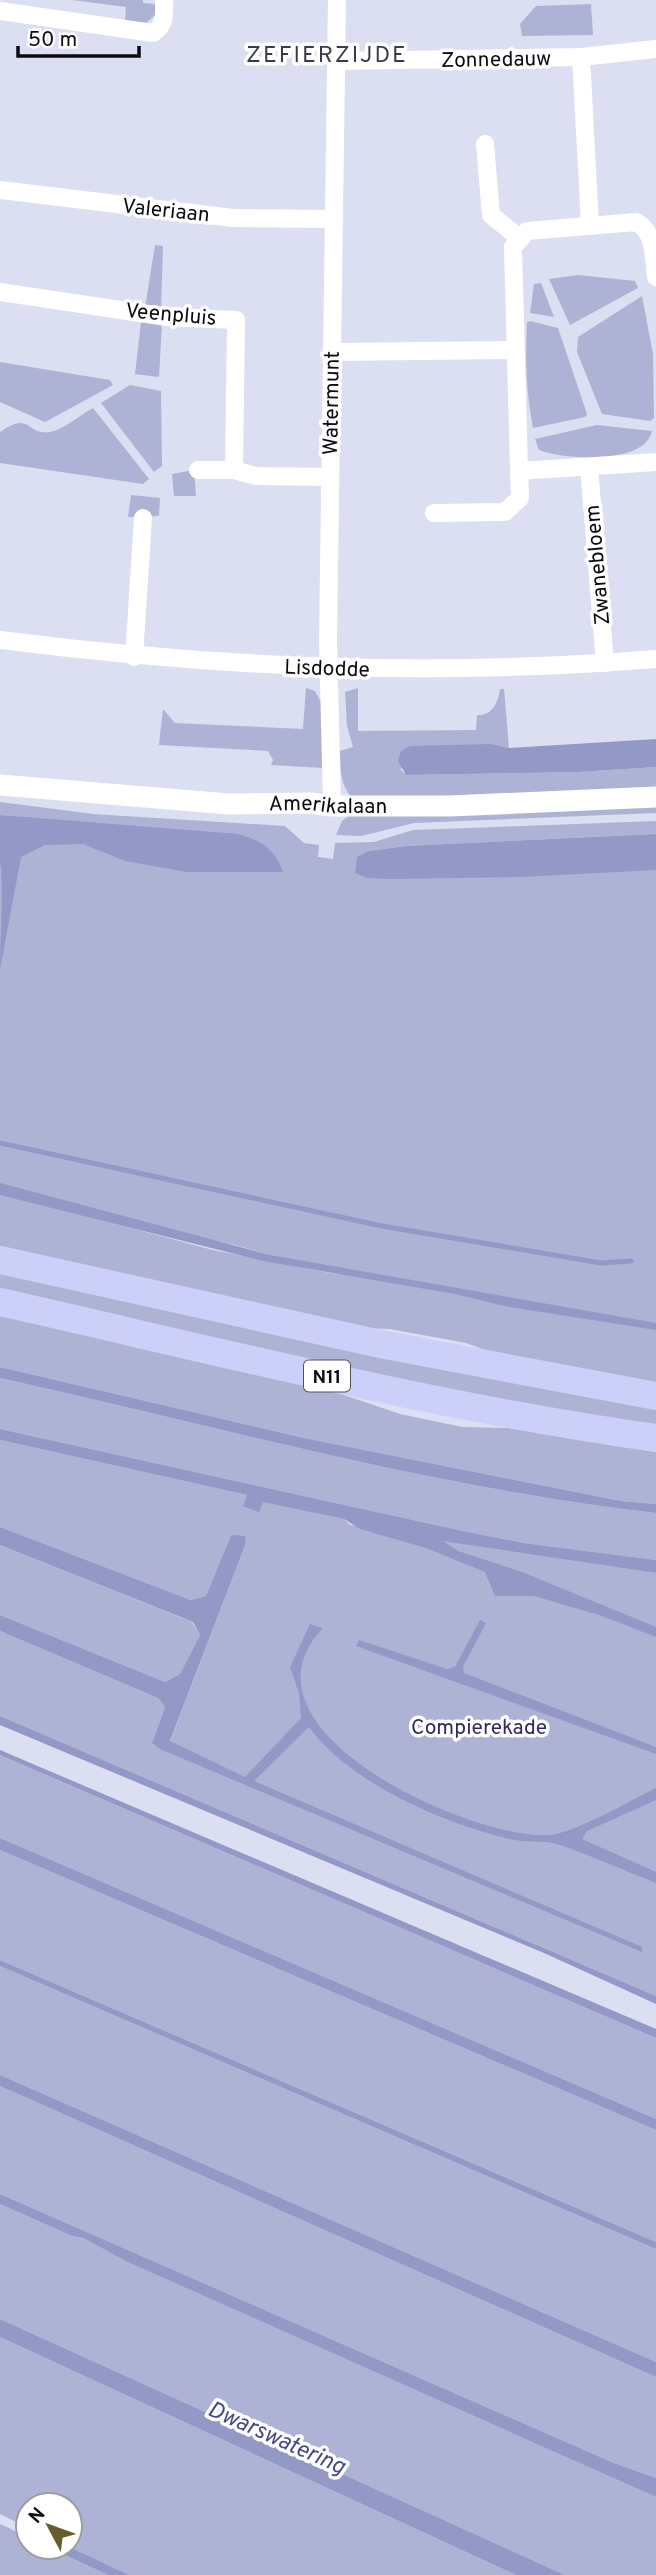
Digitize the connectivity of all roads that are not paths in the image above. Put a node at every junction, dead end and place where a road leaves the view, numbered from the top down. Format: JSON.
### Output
{"nodes":[{"id":1,"x":164,"y":0,"type":"edge"},
{"id":2,"x":337,"y":0,"type":"edge"},
{"id":3,"x":0,"y":11,"type":"edge"},
{"id":4,"x":656,"y":49,"type":"edge"},
{"id":5,"x":581,"y":57,"type":"junction"},
{"id":6,"x":336,"y":61,"type":"junction"},
{"id":7,"x":485,"y":144,"type":"dead end"},
{"id":8,"x":0,"y":190,"type":"edge"},
{"id":9,"x":334,"y":219,"type":"junction"},
{"id":10,"x":651,"y":221,"type":"edge"},
{"id":11,"x":590,"y":225,"type":"junction"},
{"id":12,"x":518,"y":237,"type":"junction"},
{"id":13,"x":656,"y":277,"type":"edge"},
{"id":14,"x":0,"y":292,"type":"edge"},
{"id":15,"x":515,"y":350,"type":"junction"},
{"id":16,"x":332,"y":352,"type":"junction"},
{"id":17,"x":656,"y":461,"type":"edge"},
{"id":18,"x":589,"y":467,"type":"junction"},
{"id":19,"x":198,"y":470,"type":"dead end"},
{"id":20,"x":234,"y":470,"type":"junction"},
{"id":21,"x":519,"y":471,"type":"junction"},
{"id":22,"x":330,"y":477,"type":"junction"},
{"id":23,"x":434,"y":513,"type":"dead end"},
{"id":24,"x":143,"y":517,"type":"dead end"},
{"id":25,"x":0,"y":639,"type":"edge"},
{"id":26,"x":134,"y":657,"type":"junction"},
{"id":27,"x":656,"y":659,"type":"edge"},
{"id":28,"x":605,"y":663,"type":"junction"},
{"id":29,"x":328,"y":669,"type":"junction"},
{"id":30,"x":0,"y":785,"type":"edge"},
{"id":31,"x":656,"y":797,"type":"edge"},
{"id":32,"x":332,"y":806,"type":"junction"},
{"id":33,"x":0,"y":1260,"type":"edge"},
{"id":34,"x":0,"y":1301,"type":"edge"},
{"id":35,"x":656,"y":1396,"type":"edge"},
{"id":36,"x":656,"y":1438,"type":"edge"}],
"edges":[{"from":1,"to":3,"type":"street"},
{"from":2,"to":6,"type":"street","name":"Watermunt"},
{"from":4,"to":5,"type":"street","name":"Zonnedauw"},
{"from":5,"to":6,"type":"street","name":"Zonnedauw"},
{"from":5,"to":11,"type":"street"},
{"from":6,"to":9,"type":"street","name":"Watermunt"},
{"from":7,"to":12,"type":"street"},
{"from":8,"to":9,"type":"street","name":"Valeriaan"},
{"from":9,"to":16,"type":"street","name":"Watermunt"},
{"from":10,"to":11,"type":"street"},
{"from":10,"to":13,"type":"street"},
{"from":11,"to":12,"type":"street"},
{"from":12,"to":15,"type":"street"},
{"from":14,"to":20,"type":"street","name":"Veenpluis"},
{"from":15,"to":16,"type":"street"},
{"from":15,"to":21,"type":"street"},
{"from":16,"to":22,"type":"street","name":"Watermunt"},
{"from":17,"to":18,"type":"street"},
{"from":18,"to":21,"type":"street"},
{"from":18,"to":28,"type":"street","name":"Zwanebloem"},
{"from":19,"to":20,"type":"street"},
{"from":20,"to":22,"type":"street"},
{"from":21,"to":23,"type":"street"},
{"from":22,"to":29,"type":"street","name":"Watermunt"},
{"from":24,"to":26,"type":"street"},
{"from":25,"to":26,"type":"street","name":"Lisdodde"},
{"from":26,"to":29,"type":"street","name":"Lisdodde"},
{"from":27,"to":28,"type":"street","name":"Lisdodde"},
{"from":28,"to":29,"type":"street","name":"Lisdodde"},
{"from":29,"to":32,"type":"street","name":"Watermunt"},
{"from":30,"to":32,"type":"street","name":"Amerikalaan"},
{"from":31,"to":32,"type":"street","name":"Amerikalaan"},
{"from":33,"to":35,"type":"highway","number":"N11"},
{"from":34,"to":36,"type":"highway","number":"N11"}]}
